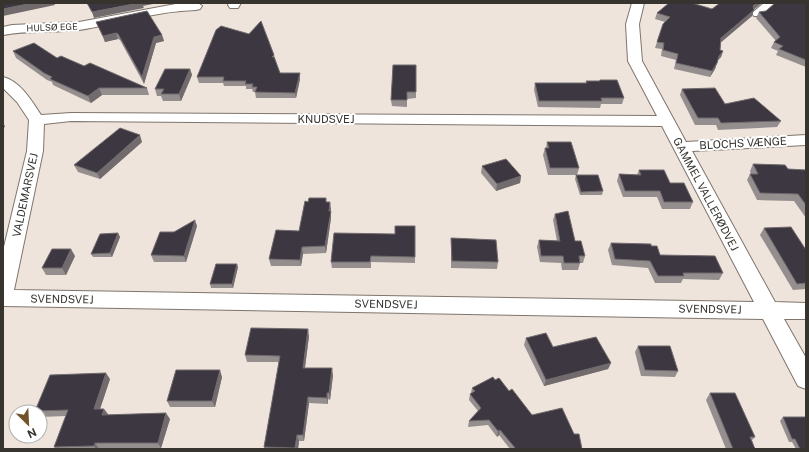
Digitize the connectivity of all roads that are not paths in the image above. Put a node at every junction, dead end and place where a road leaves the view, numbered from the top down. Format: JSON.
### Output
{"nodes":[{"id":1,"x":638,"y":3,"type":"edge"},
{"id":2,"x":771,"y":3,"type":"edge"},
{"id":3,"x":196,"y":6,"type":"dead end"},
{"id":4,"x":758,"y":13,"type":"edge"},
{"id":5,"x":3,"y":31,"type":"edge"},
{"id":6,"x":3,"y":80,"type":"edge"},
{"id":7,"x":37,"y":120,"type":"junction"},
{"id":8,"x":668,"y":122,"type":"junction"},
{"id":9,"x":806,"y":140,"type":"edge"},
{"id":10,"x":681,"y":147,"type":"junction"},
{"id":11,"x":3,"y":292,"type":"edge"},
{"id":12,"x":3,"y":298,"type":"edge"},
{"id":13,"x":769,"y":310,"type":"junction"},
{"id":14,"x":806,"y":311,"type":"edge"},
{"id":15,"x":806,"y":379,"type":"edge"}],
"edges":[{"from":1,"to":8,"type":"street","name":"GAMMEL VALLERØDVEJ"},
{"from":2,"to":4,"type":"street"},
{"from":3,"to":5,"type":"street","name":"HULSØ EGE"},
{"from":6,"to":7,"type":"street"},
{"from":7,"to":8,"type":"street","name":"KNUDSVEJ"},
{"from":7,"to":11,"type":"street","name":"VALDEMARSVEJ"},
{"from":8,"to":10,"type":"street","name":"GAMMEL VALLERØDVEJ"},
{"from":9,"to":10,"type":"street","name":"BLOCHS VÆNGE"},
{"from":10,"to":13,"type":"street","name":"GAMMEL VALLERØDVEJ"},
{"from":12,"to":13,"type":"street","name":"SVENDSVEJ"},
{"from":13,"to":14,"type":"street","name":"SVENDSVEJ"},
{"from":13,"to":15,"type":"street","name":"GAMMEL VALLERØDVEJ"}]}
